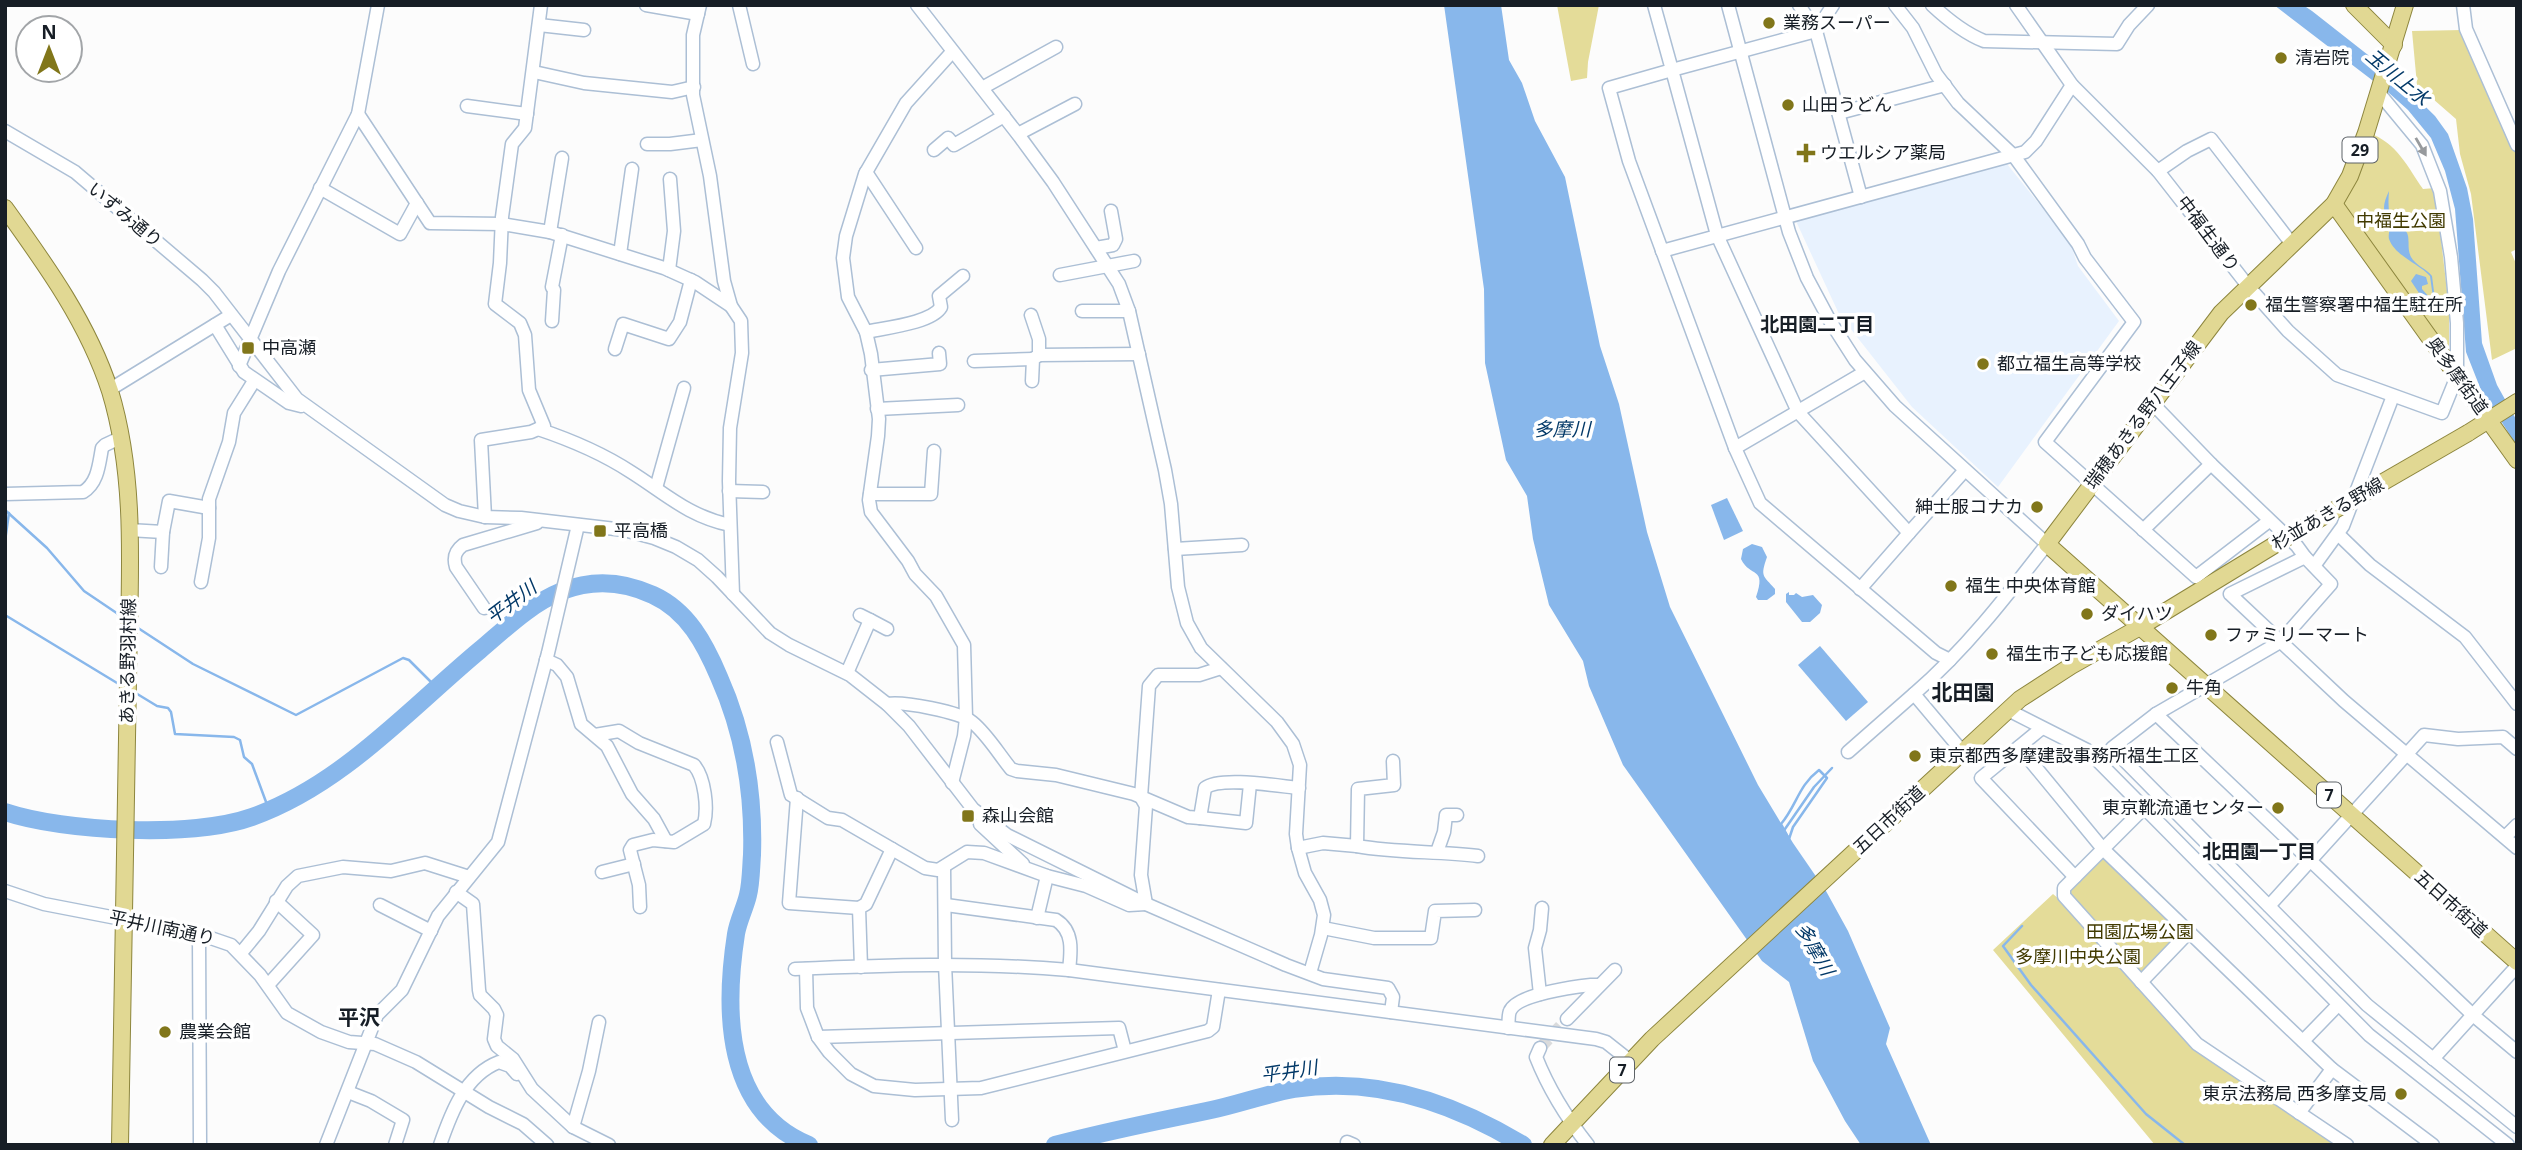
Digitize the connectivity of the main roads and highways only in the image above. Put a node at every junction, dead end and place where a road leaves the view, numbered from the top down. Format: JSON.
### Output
{"nodes":[{"id":1,"x":2354,"y":5,"type":"edge"},
{"id":2,"x":2405,"y":5,"type":"edge"},
{"id":3,"x":2394,"y":45,"type":"junction"},
{"id":4,"x":2334,"y":204,"type":"junction"},
{"id":5,"x":5,"y":208,"type":"edge"},
{"id":6,"x":2515,"y":403,"type":"edge"},
{"id":7,"x":2492,"y":417,"type":"junction"},
{"id":8,"x":2517,"y":460,"type":"edge"},
{"id":9,"x":2140,"y":627,"type":"junction"},
{"id":10,"x":2517,"y":964,"type":"edge"},
{"id":11,"x":120,"y":1145,"type":"edge"},
{"id":12,"x":1552,"y":1145,"type":"edge"}],
"edges":[{"from":1,"to":3,"type":"main road"},
{"from":2,"to":3,"type":"main road"},
{"from":3,"to":4,"type":"main road","number":"29"},
{"from":4,"to":7,"type":"main road","name":"奥多摩街道"},
{"from":4,"to":9,"type":"main road","name":"瑞穂あきる野八王子線"},
{"from":5,"to":11,"type":"main road","name":"あきる野羽村線"},
{"from":6,"to":7,"type":"main road","name":"杉並あきる野線","number":"7"},
{"from":7,"to":8,"type":"main road","name":"奥多摩街道"},
{"from":7,"to":9,"type":"main road","name":"杉並あきる野線","number":"7","bridge":true},
{"from":9,"to":10,"type":"main road","name":"五日市街道","number":"7"},
{"from":9,"to":12,"type":"main road","name":"五日市街道","number":"7"}]}
